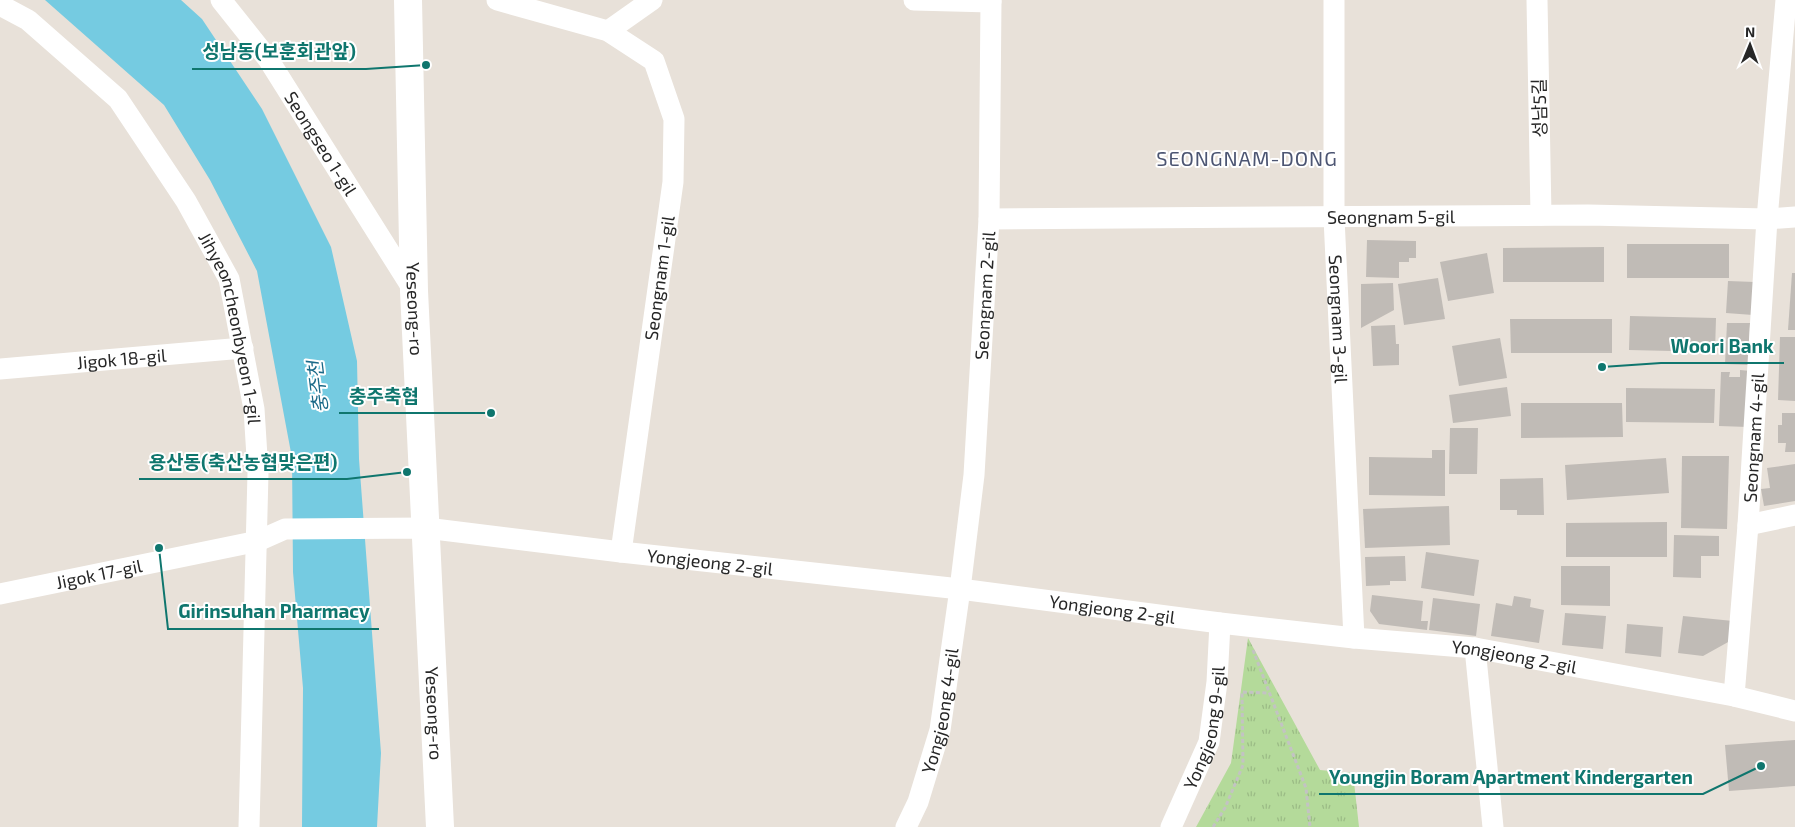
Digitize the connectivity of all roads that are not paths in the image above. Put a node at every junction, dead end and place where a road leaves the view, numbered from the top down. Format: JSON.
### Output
{"nodes":[{"id":1,"x":221,"y":0,"type":"edge"},
{"id":2,"x":408,"y":0,"type":"edge"},
{"id":3,"x":496,"y":0,"type":"edge"},
{"id":4,"x":652,"y":0,"type":"edge"},
{"id":5,"x":914,"y":0,"type":"edge"},
{"id":6,"x":1334,"y":0,"type":"edge"},
{"id":7,"x":1537,"y":0,"type":"edge"},
{"id":8,"x":1786,"y":0,"type":"edge"},
{"id":9,"x":991,"y":1,"type":"edge"},
{"id":10,"x":0,"y":5,"type":"edge"},
{"id":11,"x":608,"y":31,"type":"junction"},
{"id":12,"x":1541,"y":216,"type":"junction"},
{"id":13,"x":1795,"y":217,"type":"edge"},
{"id":14,"x":1334,"y":218,"type":"junction"},
{"id":15,"x":1766,"y":218,"type":"junction"},
{"id":16,"x":989,"y":219,"type":"junction"},
{"id":17,"x":414,"y":291,"type":"junction"},
{"id":18,"x":243,"y":348,"type":"junction"},
{"id":19,"x":0,"y":369,"type":"edge"},
{"id":20,"x":1795,"y":515,"type":"edge"},
{"id":21,"x":1748,"y":525,"type":"junction"},
{"id":22,"x":426,"y":528,"type":"junction"},
{"id":23,"x":285,"y":529,"type":"joint"},
{"id":24,"x":258,"y":541,"type":"junction"},
{"id":25,"x":621,"y":552,"type":"junction"},
{"id":26,"x":960,"y":589,"type":"junction"},
{"id":27,"x":0,"y":594,"type":"edge"},
{"id":28,"x":1220,"y":623,"type":"junction"},
{"id":29,"x":1354,"y":638,"type":"junction"},
{"id":30,"x":1475,"y":648,"type":"junction"},
{"id":31,"x":1734,"y":696,"type":"junction"},
{"id":32,"x":1795,"y":711,"type":"edge"},
{"id":33,"x":249,"y":827,"type":"edge"},
{"id":34,"x":440,"y":827,"type":"edge"},
{"id":35,"x":906,"y":827,"type":"edge"},
{"id":36,"x":1171,"y":827,"type":"edge"},
{"id":37,"x":1492,"y":827,"type":"edge"}],
"edges":[{"from":1,"to":17,"type":"street","name":"Seongseo 1-gil"},
{"from":2,"to":17,"type":"main road","name":"Yeseong-ro"},
{"from":3,"to":11,"type":"street","name":"Seongnam 1-gil"},
{"from":4,"to":11,"type":"street"},
{"from":5,"to":9,"type":"street"},
{"from":6,"to":14,"type":"street","name":"Seongnam 3-gil"},
{"from":7,"to":12,"type":"street","name":"성남5길"},
{"from":8,"to":15,"type":"street","name":"Seongnam 4-gil"},
{"from":9,"to":16,"type":"street","name":"Seongnam 2-gil"},
{"from":10,"to":18,"type":"street","name":"Jihyeoncheonbyeon 1-gil"},
{"from":11,"to":25,"type":"street","name":"Seongnam 1-gil"},
{"from":12,"to":14,"type":"street","name":"Seongnam 5-gil"},
{"from":12,"to":15,"type":"street","name":"Seongnam 5-gil"},
{"from":13,"to":15,"type":"street","name":"Seongnam 5-gil"},
{"from":14,"to":16,"type":"street","name":"Seongnam 5-gil"},
{"from":14,"to":29,"type":"street","name":"Seongnam 3-gil"},
{"from":15,"to":21,"type":"street","name":"Seongnam 4-gil"},
{"from":16,"to":26,"type":"street","name":"Seongnam 2-gil"},
{"from":17,"to":22,"type":"main road","name":"Yeseong-ro"},
{"from":18,"to":19,"type":"street","name":"Jigok 18-gil"},
{"from":18,"to":24,"type":"street","name":"Jihyeoncheonbyeon 1-gil"},
{"from":20,"to":21,"type":"street"},
{"from":21,"to":31,"type":"street","name":"Seongnam 4-gil"},
{"from":22,"to":23,"type":"street","name":"Yongjeong 2-gil"},
{"from":22,"to":25,"type":"street","name":"Yongjeong 2-gil"},
{"from":22,"to":34,"type":"main road","name":"Yeseong-ro"},
{"from":23,"to":24,"type":"street","name":"Jigok 17-gil"},
{"from":24,"to":27,"type":"street","name":"Jigok 17-gil"},
{"from":24,"to":33,"type":"street","name":"Jihyeoncheonbyeon 1-gil"},
{"from":25,"to":26,"type":"street","name":"Yongjeong 2-gil"},
{"from":26,"to":28,"type":"street","name":"Yongjeong 2-gil"},
{"from":26,"to":35,"type":"street","name":"Yongjeong 4-gil"},
{"from":28,"to":29,"type":"street","name":"Yongjeong 2-gil"},
{"from":28,"to":36,"type":"street","name":"Yongjeong 9-gil"},
{"from":29,"to":30,"type":"street","name":"Yongjeong 2-gil"},
{"from":30,"to":31,"type":"street","name":"Yongjeong 2-gil"},
{"from":30,"to":37,"type":"street"},
{"from":31,"to":32,"type":"street","name":"Yongjeong 2-gil"}]}
